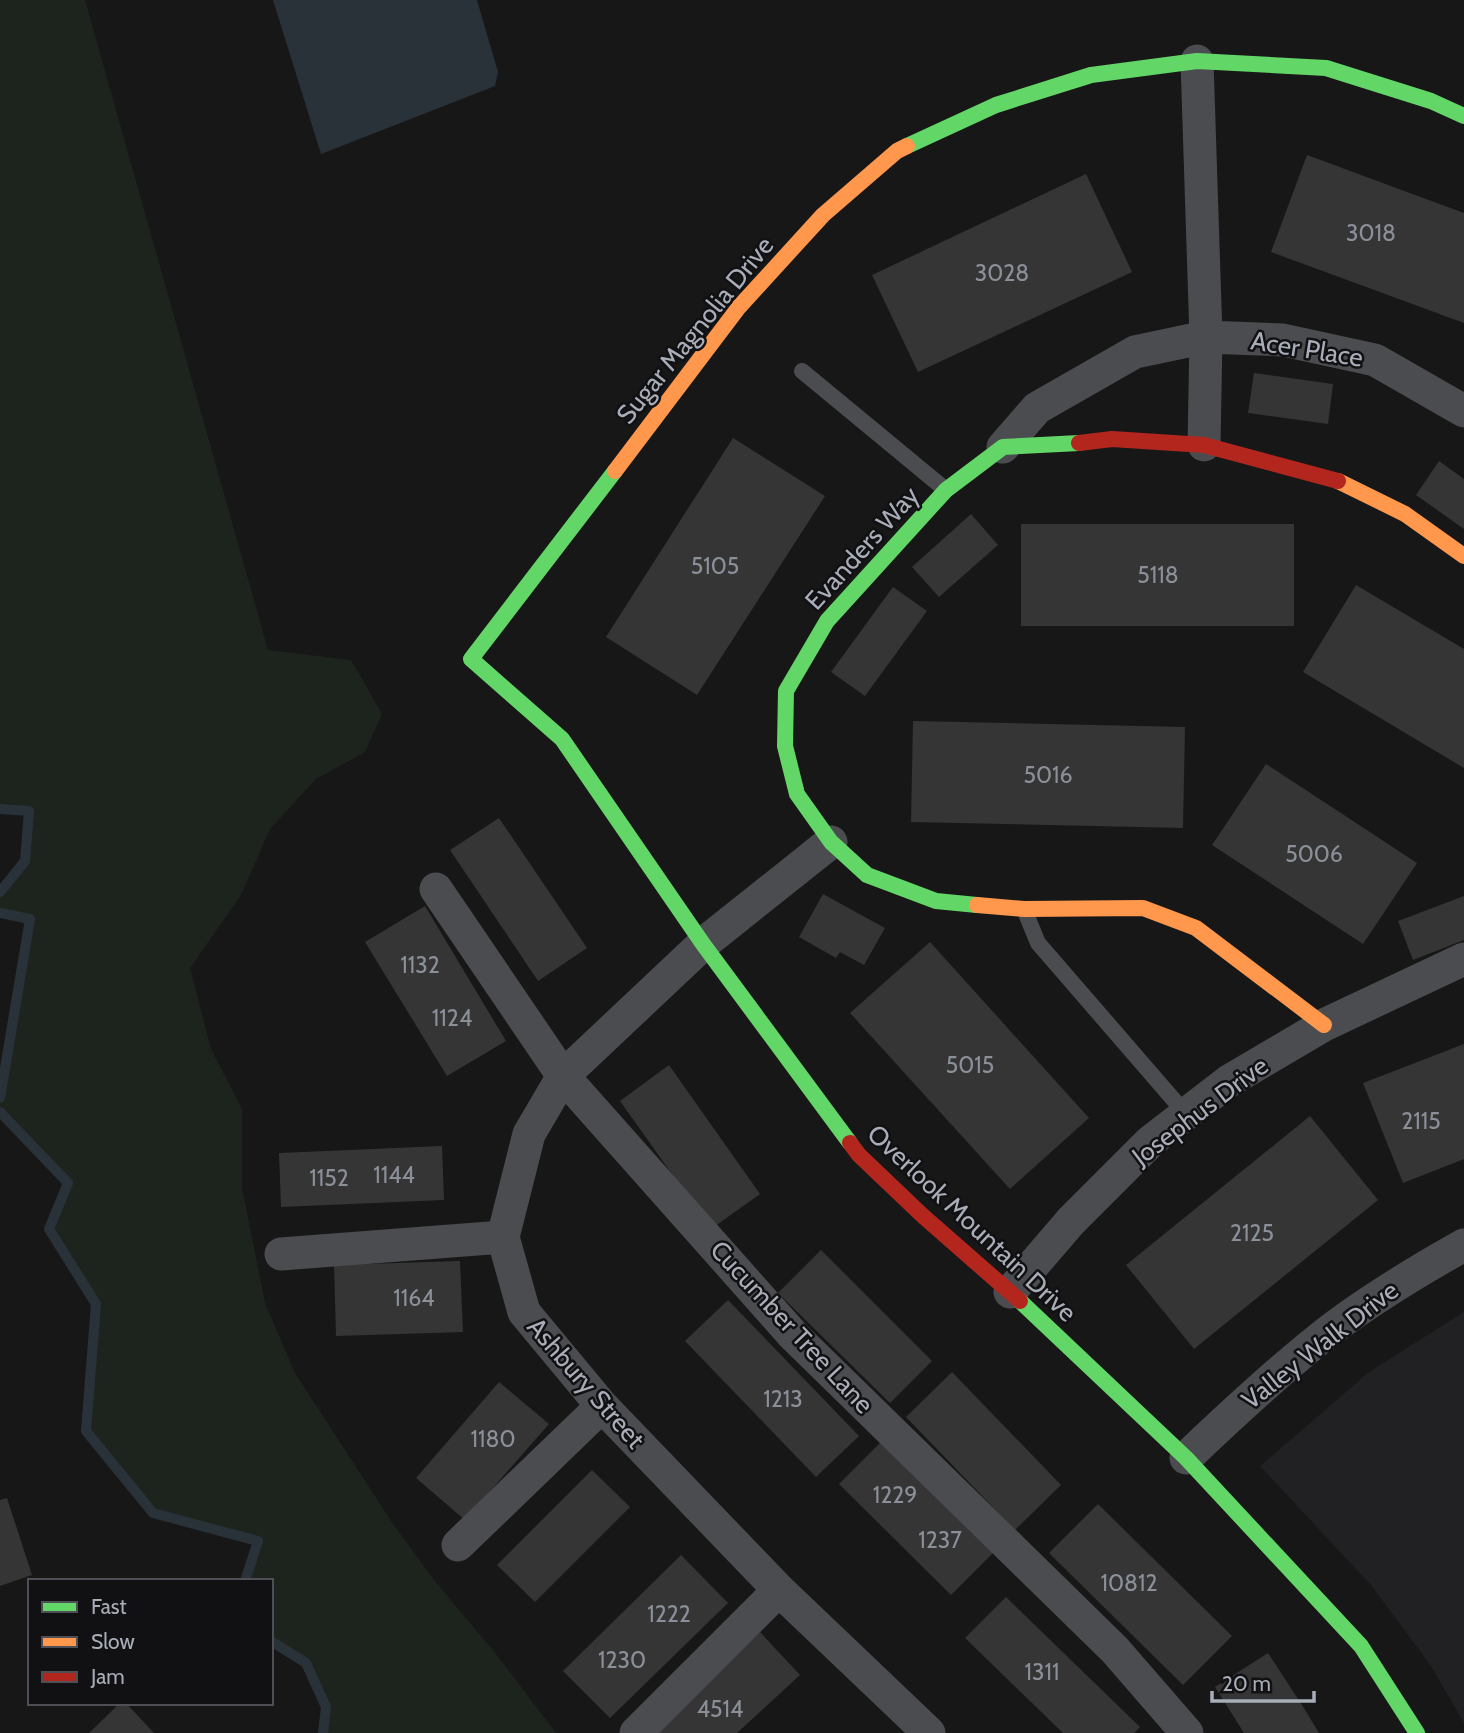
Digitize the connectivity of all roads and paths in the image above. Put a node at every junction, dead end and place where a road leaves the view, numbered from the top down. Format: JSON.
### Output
{"nodes":[{"id":1,"x":1197,"y":61,"type":"junction"},
{"id":2,"x":1464,"y":117,"type":"edge"},
{"id":3,"x":1206,"y":337,"type":"junction"},
{"id":4,"x":802,"y":371,"type":"dead end"},
{"id":5,"x":1464,"y":411,"type":"edge"},
{"id":6,"x":1204,"y":445,"type":"junction"},
{"id":7,"x":1003,"y":447,"type":"junction"},
{"id":8,"x":946,"y":490,"type":"junction"},
{"id":9,"x":1464,"y":556,"type":"edge"},
{"id":10,"x":471,"y":659,"type":"joint"},
{"id":11,"x":831,"y":842,"type":"junction"},
{"id":12,"x":436,"y":889,"type":"dead end"},
{"id":13,"x":1024,"y":909,"type":"junction"},
{"id":14,"x":703,"y":944,"type":"junction"},
{"id":15,"x":1464,"y":959,"type":"edge"},
{"id":16,"x":1324,"y":1025,"type":"junction"},
{"id":17,"x":562,"y":1076,"type":"junction"},
{"id":18,"x":1186,"y":1114,"type":"junction"},
{"id":19,"x":503,"y":1237,"type":"junction"},
{"id":20,"x":1464,"y":1245,"type":"edge"},
{"id":21,"x":281,"y":1254,"type":"dead end"},
{"id":22,"x":1010,"y":1292,"type":"junction"},
{"id":23,"x":602,"y":1406,"type":"junction"},
{"id":24,"x":1186,"y":1458,"type":"junction"},
{"id":25,"x":458,"y":1545,"type":"dead end"},
{"id":26,"x":779,"y":1590,"type":"junction"},
{"id":27,"x":913,"y":1728,"type":"edge"},
{"id":28,"x":636,"y":1733,"type":"edge"},
{"id":29,"x":1187,"y":1733,"type":"edge"},
{"id":30,"x":1417,"y":1733,"type":"edge"}],
"edges":[{"from":1,"to":2,"type":"street","name":"Sugar Magnolia Drive"},
{"from":1,"to":3,"type":"street"},
{"from":1,"to":10,"type":"street","name":"Sugar Magnolia Drive"},
{"from":3,"to":5,"type":"street","name":"Acer Place"},
{"from":3,"to":6,"type":"street"},
{"from":3,"to":7,"type":"street","name":"Acer Place"},
{"from":4,"to":8,"type":"lane"},
{"from":6,"to":7,"type":"street"},
{"from":6,"to":9,"type":"street"},
{"from":7,"to":8,"type":"street","name":"Evanders Way"},
{"from":8,"to":11,"type":"street","name":"Evanders Way"},
{"from":10,"to":14,"type":"street","name":"Overlook Mountain Drive"},
{"from":11,"to":13,"type":"street","name":"Evanders Way"},
{"from":11,"to":14,"type":"street","name":"Ashbury Street"},
{"from":12,"to":17,"type":"street","name":"Cucumber Tree Lane"},
{"from":13,"to":16,"type":"street","name":"Evanders Way"},
{"from":13,"to":18,"type":"lane"},
{"from":14,"to":17,"type":"street","name":"Ashbury Street"},
{"from":14,"to":22,"type":"street","name":"Overlook Mountain Drive"},
{"from":15,"to":16,"type":"street","name":"Josephus Drive"},
{"from":16,"to":18,"type":"street","name":"Josephus Drive"},
{"from":17,"to":19,"type":"street","name":"Ashbury Street"},
{"from":17,"to":29,"type":"street","name":"Cucumber Tree Lane"},
{"from":18,"to":22,"type":"street","name":"Josephus Drive"},
{"from":19,"to":21,"type":"street"},
{"from":19,"to":23,"type":"street","name":"Ashbury Street"},
{"from":20,"to":24,"type":"street","name":"Valley Walk Drive"},
{"from":22,"to":24,"type":"street","name":"Overlook Mountain Drive"},
{"from":23,"to":25,"type":"street"},
{"from":23,"to":26,"type":"street","name":"Ashbury Street"},
{"from":24,"to":30,"type":"street","name":"Overlook Mountain Drive"},
{"from":26,"to":27,"type":"street","name":"Ashbury Street"},
{"from":26,"to":28,"type":"street"}]}
